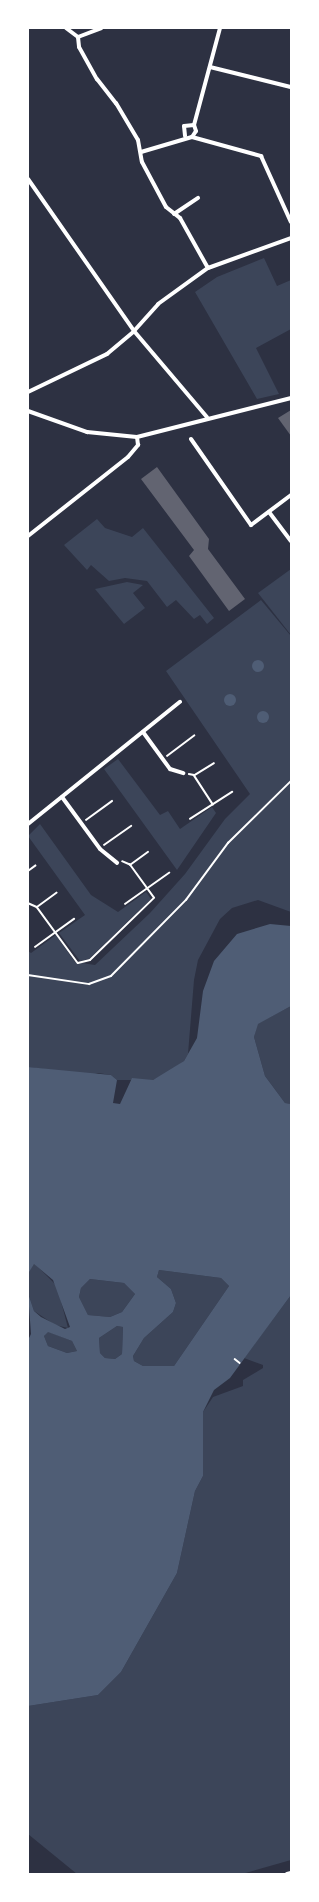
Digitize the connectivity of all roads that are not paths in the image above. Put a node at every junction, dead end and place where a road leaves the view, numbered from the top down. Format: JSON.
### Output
{"nodes":[{"id":1,"x":66,"y":28,"type":"edge"},
{"id":2,"x":101,"y":28,"type":"edge"},
{"id":3,"x":220,"y":28,"type":"edge"},
{"id":4,"x":78,"y":37,"type":"junction"},
{"id":5,"x":210,"y":67,"type":"junction"},
{"id":6,"x":291,"y":87,"type":"edge"},
{"id":7,"x":194,"y":125,"type":"junction"},
{"id":8,"x":185,"y":136,"type":"junction"},
{"id":9,"x":192,"y":137,"type":"junction"},
{"id":10,"x":141,"y":152,"type":"junction"},
{"id":11,"x":28,"y":179,"type":"edge"},
{"id":12,"x":198,"y":198,"type":"dead end"},
{"id":13,"x":174,"y":214,"type":"junction"},
{"id":14,"x":291,"y":222,"type":"edge"},
{"id":15,"x":291,"y":238,"type":"edge"},
{"id":16,"x":208,"y":268,"type":"junction"},
{"id":17,"x":134,"y":331,"type":"junction"},
{"id":18,"x":28,"y":392,"type":"edge"},
{"id":19,"x":291,"y":398,"type":"edge"},
{"id":20,"x":28,"y":411,"type":"edge"},
{"id":21,"x":207,"y":417,"type":"junction"},
{"id":22,"x":137,"y":437,"type":"junction"},
{"id":23,"x":191,"y":439,"type":"dead end"},
{"id":24,"x":291,"y":495,"type":"edge"},
{"id":25,"x":269,"y":512,"type":"junction"},
{"id":26,"x":28,"y":536,"type":"edge"},
{"id":27,"x":291,"y":541,"type":"edge"},
{"id":28,"x":180,"y":702,"type":"dead end"},
{"id":29,"x":143,"y":732,"type":"junction"},
{"id":30,"x":183,"y":773,"type":"road end"},
{"id":31,"x":62,"y":797,"type":"junction"},
{"id":32,"x":28,"y":824,"type":"edge"},
{"id":33,"x":117,"y":863,"type":"road end"},
{"id":34,"x":291,"y":1873,"type":"edge"},
{"id":35,"x":287,"y":1874,"type":"edge"}],
"edges":[{"from":1,"to":4,"type":"street"},
{"from":2,"to":4,"type":"street"},
{"from":3,"to":5,"type":"street"},
{"from":4,"to":10,"type":"street"},
{"from":5,"to":6,"type":"street"},
{"from":5,"to":7,"type":"street"},
{"from":7,"to":8,"type":"street"},
{"from":7,"to":9,"type":"street"},
{"from":8,"to":9,"type":"street"},
{"from":8,"to":10,"type":"street"},
{"from":9,"to":14,"type":"street"},
{"from":10,"to":13,"type":"street"},
{"from":11,"to":17,"type":"street"},
{"from":12,"to":13,"type":"street"},
{"from":13,"to":16,"type":"street"},
{"from":15,"to":16,"type":"street"},
{"from":16,"to":17,"type":"street"},
{"from":17,"to":18,"type":"street"},
{"from":17,"to":21,"type":"street"},
{"from":19,"to":21,"type":"street"},
{"from":20,"to":22,"type":"street"},
{"from":21,"to":22,"type":"street"},
{"from":22,"to":26,"type":"street"},
{"from":23,"to":25,"type":"street"},
{"from":24,"to":25,"type":"street"},
{"from":25,"to":27,"type":"street"},
{"from":28,"to":29,"type":"street"},
{"from":29,"to":30,"type":"street"},
{"from":29,"to":31,"type":"street"},
{"from":31,"to":32,"type":"street"},
{"from":31,"to":33,"type":"street"},
{"from":34,"to":35,"type":"street"}]}
